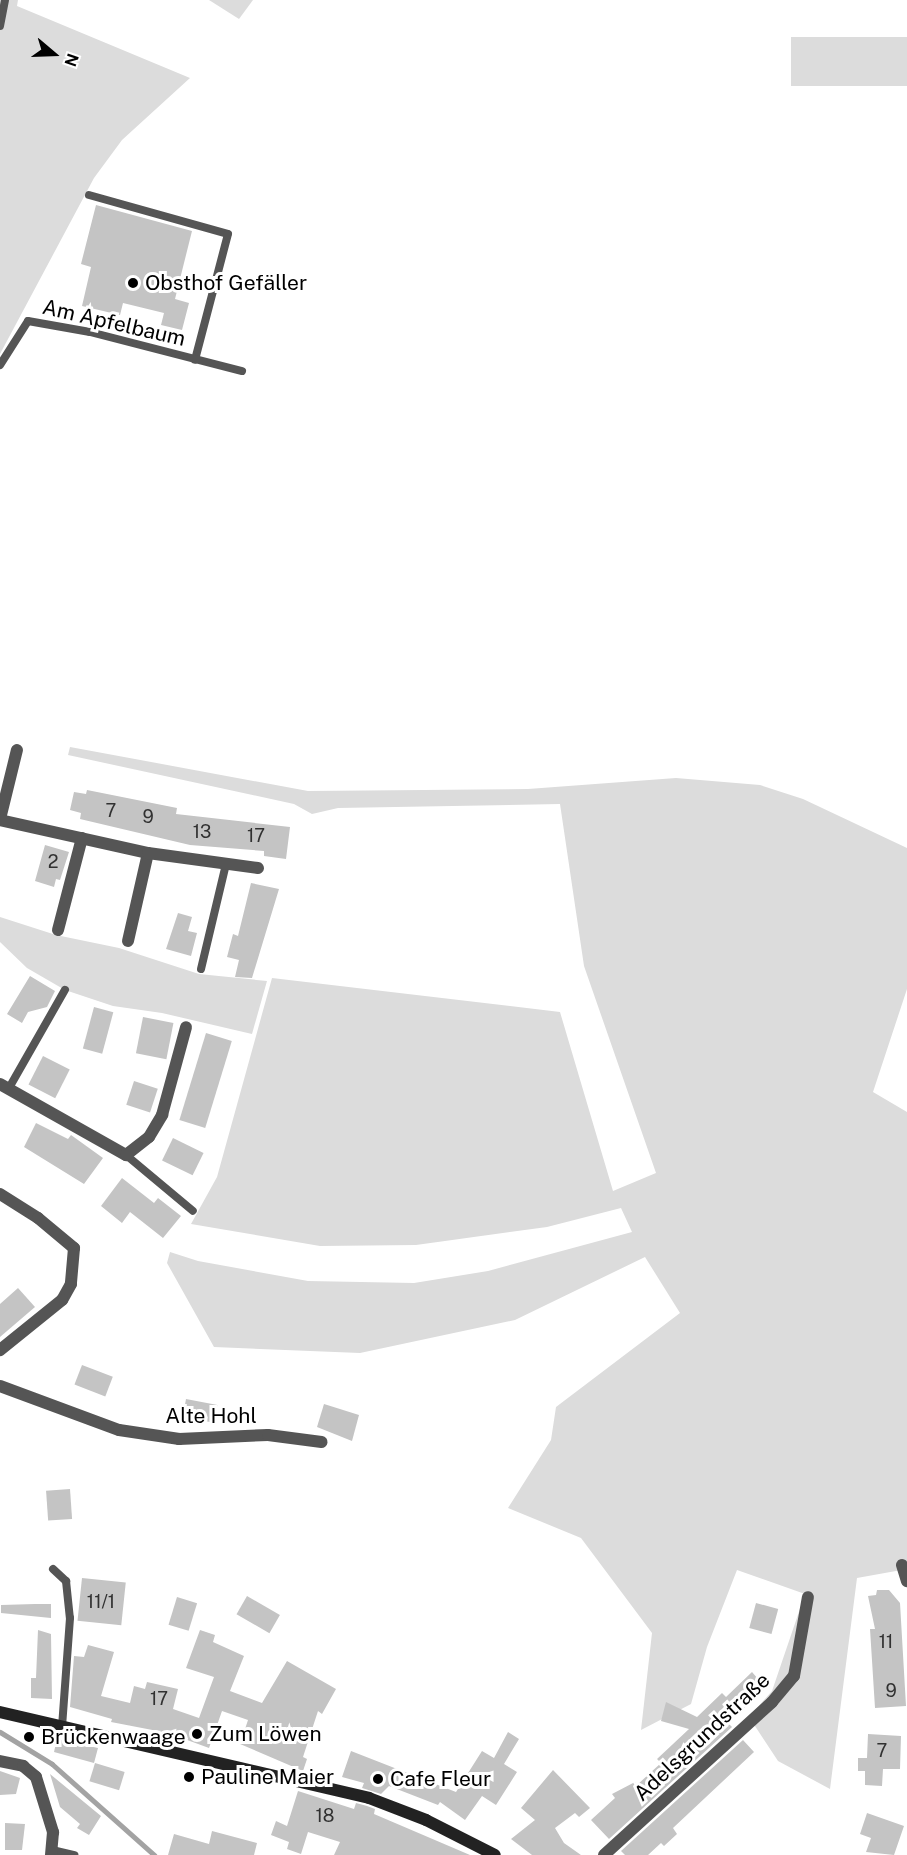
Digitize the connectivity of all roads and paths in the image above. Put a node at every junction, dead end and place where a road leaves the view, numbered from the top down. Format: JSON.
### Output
{"nodes":[{"id":1,"x":5,"y":0,"type":"edge"},
{"id":2,"x":0,"y":26,"type":"edge"},
{"id":3,"x":89,"y":195,"type":"dead end"},
{"id":4,"x":195,"y":360,"type":"junction"},
{"id":5,"x":0,"y":365,"type":"edge"},
{"id":6,"x":242,"y":371,"type":"dead end"},
{"id":7,"x":17,"y":750,"type":"dead end"},
{"id":8,"x":0,"y":819,"type":"edge"},
{"id":9,"x":82,"y":838,"type":"junction"},
{"id":10,"x":148,"y":853,"type":"junction"},
{"id":11,"x":226,"y":864,"type":"junction"},
{"id":12,"x":258,"y":868,"type":"dead end"},
{"id":13,"x":58,"y":930,"type":"dead end"},
{"id":14,"x":128,"y":941,"type":"dead end"},
{"id":15,"x":201,"y":969,"type":"dead end"},
{"id":16,"x":65,"y":990,"type":"dead end"},
{"id":17,"x":186,"y":1027,"type":"dead end"},
{"id":18,"x":4,"y":1086,"type":"edge"},
{"id":19,"x":126,"y":1155,"type":"junction"},
{"id":20,"x":0,"y":1194,"type":"edge"},
{"id":21,"x":193,"y":1211,"type":"dead end"},
{"id":22,"x":0,"y":1350,"type":"edge"},
{"id":23,"x":0,"y":1386,"type":"edge"},
{"id":24,"x":322,"y":1442,"type":"dead end"},
{"id":25,"x":902,"y":1565,"type":"dead end"},
{"id":26,"x":53,"y":1569,"type":"dead end"},
{"id":27,"x":907,"y":1581,"type":"edge"},
{"id":28,"x":808,"y":1597,"type":"dead end"},
{"id":29,"x":0,"y":1712,"type":"edge"},
{"id":30,"x":62,"y":1726,"type":"junction"},
{"id":31,"x":0,"y":1761,"type":"edge"},
{"id":32,"x":51,"y":1853,"type":"edge"},
{"id":33,"x":74,"y":1855,"type":"edge"},
{"id":34,"x":495,"y":1855,"type":"edge"},
{"id":35,"x":604,"y":1855,"type":"edge"}],
"edges":[{"from":1,"to":2,"type":"lane"},
{"from":3,"to":4,"type":"lane"},
{"from":4,"to":5,"type":"lane","name":"Am Apfelbaum"},
{"from":4,"to":6,"type":"lane","name":"Am Apfelbaum"},
{"from":7,"to":8,"type":"street"},
{"from":8,"to":9,"type":"street"},
{"from":9,"to":10,"type":"street"},
{"from":9,"to":13,"type":"street"},
{"from":10,"to":11,"type":"street"},
{"from":10,"to":14,"type":"street"},
{"from":11,"to":12,"type":"street"},
{"from":11,"to":15,"type":"lane"},
{"from":16,"to":18,"type":"lane"},
{"from":17,"to":19,"type":"street"},
{"from":18,"to":19,"type":"street"},
{"from":19,"to":21,"type":"lane"},
{"from":20,"to":22,"type":"street"},
{"from":23,"to":24,"type":"street","name":"Alte Hohl"},
{"from":25,"to":27,"type":"street"},
{"from":26,"to":30,"type":"lane"},
{"from":28,"to":35,"type":"street","name":"Adelsgrundstraße"},
{"from":29,"to":30,"type":"main road"},
{"from":30,"to":34,"type":"main road"},
{"from":31,"to":32,"type":"street"},
{"from":32,"to":33,"type":"lane"}]}
